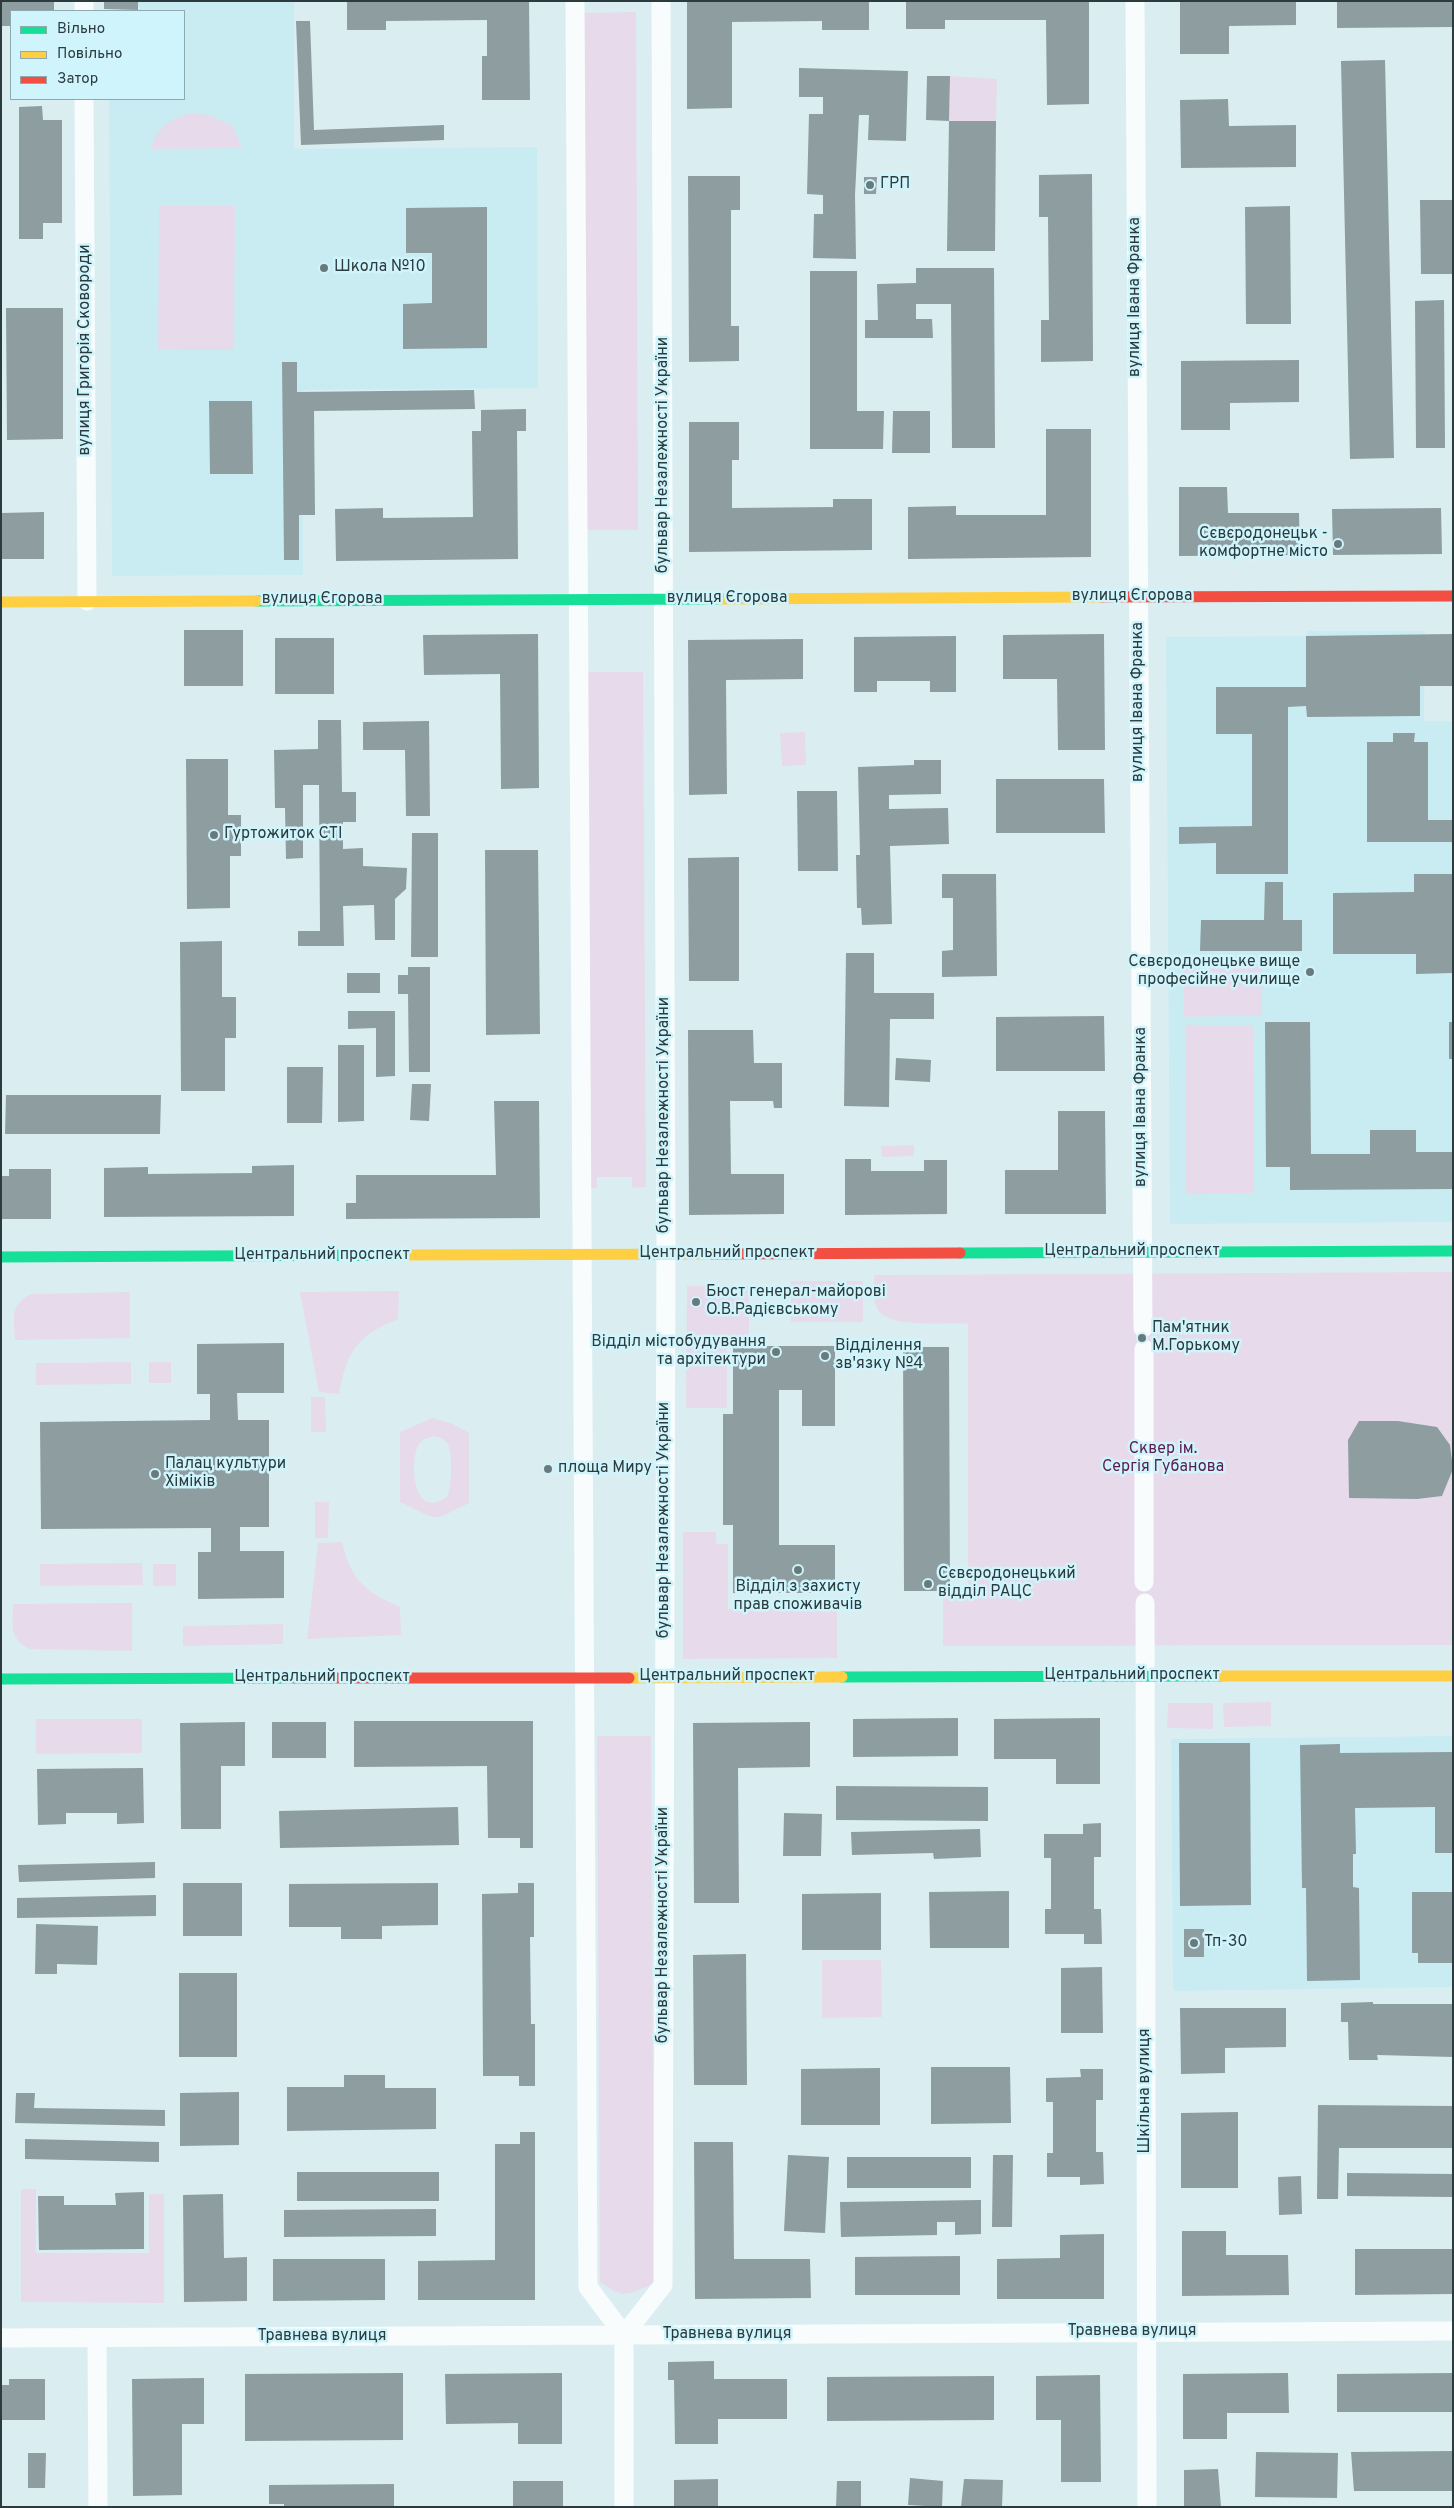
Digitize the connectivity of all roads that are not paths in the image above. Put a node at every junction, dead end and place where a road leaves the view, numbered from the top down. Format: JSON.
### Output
{"nodes":[{"id":1,"x":575,"y":1,"type":"edge"},
{"id":2,"x":661,"y":1,"type":"edge"},
{"id":3,"x":1135,"y":1,"type":"edge"},
{"id":4,"x":84,"y":100,"type":"edge"},
{"id":5,"x":1453,"y":596,"type":"edge"},
{"id":6,"x":1138,"y":597,"type":"junction"},
{"id":7,"x":579,"y":599,"type":"junction"},
{"id":8,"x":664,"y":599,"type":"junction"},
{"id":9,"x":87,"y":601,"type":"junction"},
{"id":10,"x":1,"y":602,"type":"edge"},
{"id":11,"x":1453,"y":1251,"type":"edge"},
{"id":12,"x":1142,"y":1252,"type":"junction"},
{"id":13,"x":582,"y":1254,"type":"junction"},
{"id":14,"x":666,"y":1254,"type":"junction"},
{"id":15,"x":1,"y":1257,"type":"edge"},
{"id":16,"x":1143,"y":1328,"type":"dead end"},
{"id":17,"x":1144,"y":1349,"type":"dead end"},
{"id":18,"x":1144,"y":1582,"type":"dead end"},
{"id":19,"x":1144,"y":1603,"type":"dead end"},
{"id":20,"x":1144,"y":1676,"type":"junction"},
{"id":21,"x":1453,"y":1676,"type":"edge"},
{"id":22,"x":585,"y":1678,"type":"junction"},
{"id":23,"x":664,"y":1678,"type":"junction"},
{"id":24,"x":1,"y":1679,"type":"edge"},
{"id":25,"x":1453,"y":2331,"type":"edge"},
{"id":26,"x":1147,"y":2332,"type":"junction"},
{"id":27,"x":624,"y":2335,"type":"junction"},
{"id":28,"x":1,"y":2338,"type":"edge"},
{"id":29,"x":97,"y":2338,"type":"junction"},
{"id":30,"x":98,"y":2507,"type":"edge"},
{"id":31,"x":624,"y":2507,"type":"edge"},
{"id":32,"x":1147,"y":2507,"type":"edge"}],
"edges":[{"from":1,"to":7,"type":"street"},
{"from":2,"to":8,"type":"street","name":"бульвар Незалежності України"},
{"from":3,"to":6,"type":"street","name":"вулиця Івана Франка"},
{"from":4,"to":9,"type":"street","name":"вулиця Григорія Сковороди"},
{"from":5,"to":6,"type":"street","name":"вулиця Єгорова"},
{"from":6,"to":8,"type":"street","name":"вулиця Єгорова"},
{"from":6,"to":12,"type":"street","name":"вулиця Івана Франка"},
{"from":7,"to":8,"type":"street","name":"вулиця Єгорова"},
{"from":7,"to":9,"type":"street","name":"вулиця Єгорова"},
{"from":7,"to":13,"type":"street"},
{"from":8,"to":14,"type":"street","name":"бульвар Незалежності України"},
{"from":9,"to":10,"type":"street","name":"вулиця Єгорова"},
{"from":11,"to":12,"type":"street","name":"Центральний проспект"},
{"from":12,"to":14,"type":"street","name":"Центральний проспект"},
{"from":12,"to":16,"type":"street","name":"вулиця Івана Франка"},
{"from":13,"to":14,"type":"street","name":"Центральний проспект"},
{"from":13,"to":15,"type":"street","name":"Центральний проспект"},
{"from":13,"to":22,"type":"street"},
{"from":14,"to":23,"type":"street","name":"бульвар Незалежності України"},
{"from":17,"to":18,"type":"street"},
{"from":19,"to":20,"type":"street","name":"Шкільна вулиця"},
{"from":20,"to":21,"type":"street","name":"Центральний проспект"},
{"from":20,"to":23,"type":"street","name":"Центральний проспект"},
{"from":20,"to":26,"type":"street","name":"Шкільна вулиця"},
{"from":22,"to":23,"type":"street","name":"Центральний проспект"},
{"from":22,"to":24,"type":"street","name":"Центральний проспект"},
{"from":22,"to":27,"type":"street"},
{"from":23,"to":27,"type":"street","name":"бульвар Незалежності України"},
{"from":25,"to":26,"type":"street","name":"Травнева вулиця"},
{"from":26,"to":27,"type":"street","name":"Травнева вулиця"},
{"from":26,"to":32,"type":"street","name":"Шкільна вулиця"},
{"from":27,"to":29,"type":"street","name":"Травнева вулиця"},
{"from":27,"to":31,"type":"street"},
{"from":28,"to":29,"type":"street","name":"Травнева вулиця"},
{"from":29,"to":30,"type":"street"}]}
